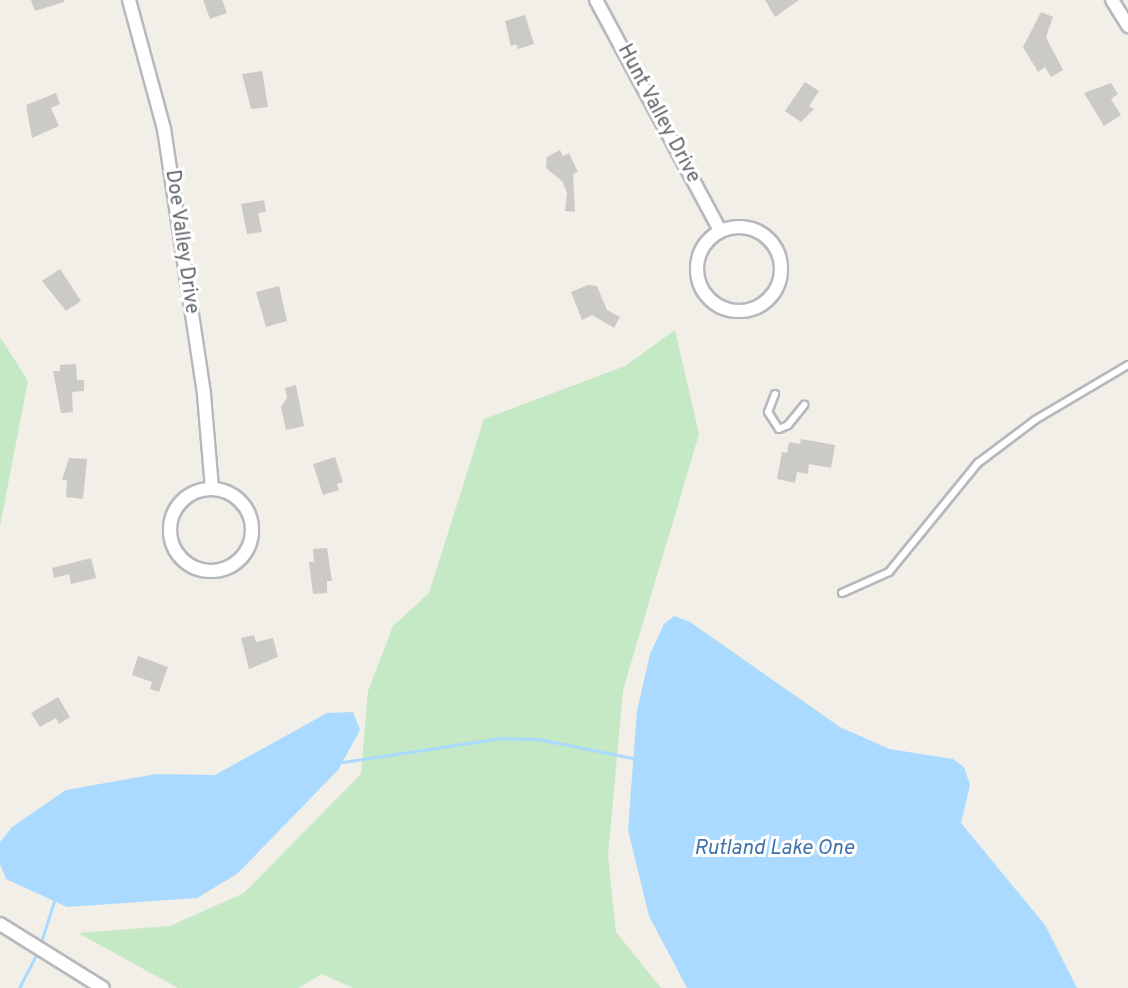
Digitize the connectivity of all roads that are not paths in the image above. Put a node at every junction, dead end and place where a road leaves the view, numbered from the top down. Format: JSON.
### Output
{"nodes":[{"id":1,"x":129,"y":0,"type":"edge"},
{"id":2,"x":596,"y":0,"type":"edge"},
{"id":3,"x":1112,"y":0,"type":"edge"},
{"id":4,"x":1128,"y":26,"type":"edge"},
{"id":5,"x":719,"y":228,"type":"junction"},
{"id":6,"x":1128,"y":365,"type":"edge"},
{"id":7,"x":775,"y":394,"type":"dead end"},
{"id":8,"x":804,"y":405,"type":"dead end"},
{"id":9,"x":212,"y":488,"type":"junction"},
{"id":10,"x":842,"y":593,"type":"dead end"},
{"id":11,"x":0,"y":924,"type":"edge"},
{"id":12,"x":103,"y":988,"type":"edge"}],
"edges":[{"from":1,"to":9,"type":"street","name":"Doe Valley Drive"},
{"from":2,"to":5,"type":"street","name":"Hunt Valley Drive"},
{"from":3,"to":4,"type":"street"},
{"from":5,"to":5,"type":"street"},
{"from":6,"to":10,"type":"lane"},
{"from":7,"to":8,"type":"lane"},
{"from":9,"to":9,"type":"street"},
{"from":11,"to":12,"type":"street"}]}
